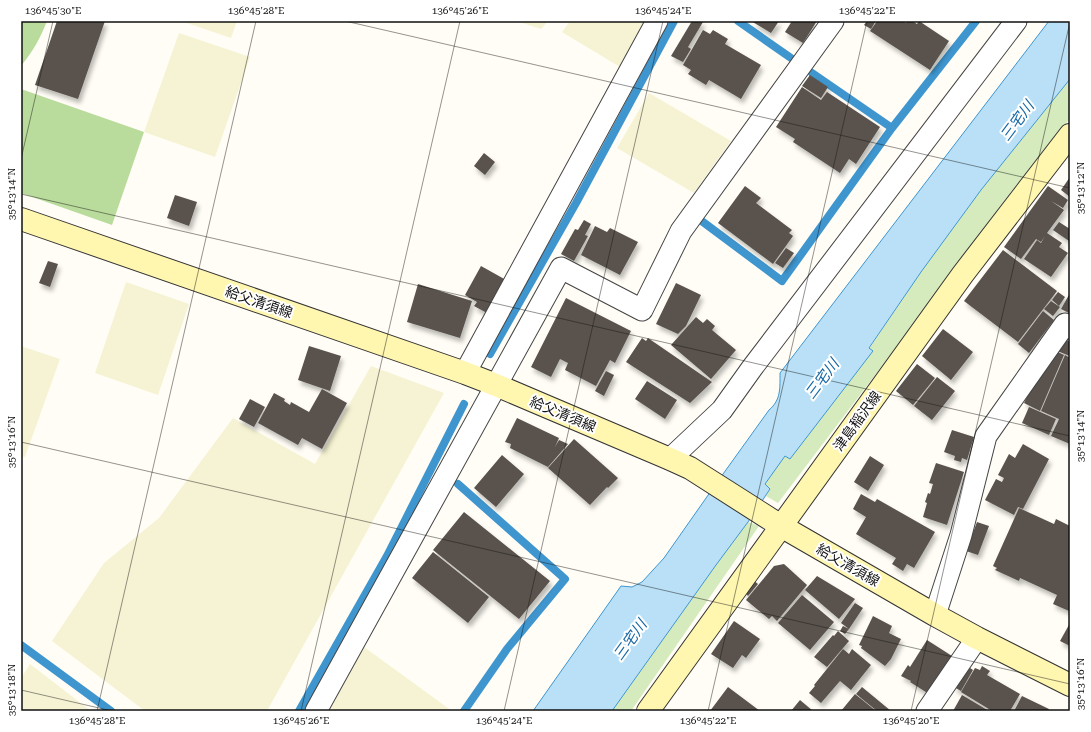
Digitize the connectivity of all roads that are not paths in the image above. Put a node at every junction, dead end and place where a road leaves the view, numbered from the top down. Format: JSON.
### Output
{"nodes":[{"id":1,"x":657,"y":21,"type":"edge"},
{"id":2,"x":833,"y":21,"type":"edge"},
{"id":3,"x":1016,"y":21,"type":"edge"},
{"id":4,"x":1070,"y":134,"type":"edge"},
{"id":5,"x":21,"y":220,"type":"edge"},
{"id":6,"x":1070,"y":328,"type":"edge"},
{"id":7,"x":465,"y":374,"type":"junction"},
{"id":8,"x":496,"y":385,"type":"junction"},
{"id":9,"x":670,"y":459,"type":"junction"},
{"id":10,"x":781,"y":526,"type":"junction"},
{"id":11,"x":935,"y":614,"type":"junction"},
{"id":12,"x":977,"y":638,"type":"junction"},
{"id":13,"x":1070,"y":685,"type":"edge"},
{"id":14,"x":316,"y":711,"type":"edge"},
{"id":15,"x":648,"y":711,"type":"edge"},
{"id":16,"x":927,"y":711,"type":"edge"}],
"edges":[{"from":1,"to":7,"type":"street"},
{"from":2,"to":8,"type":"street"},
{"from":3,"to":9,"type":"street"},
{"from":4,"to":10,"type":"main road","name":"津島稲沢線"},
{"from":5,"to":7,"type":"main road","name":"給父清須線"},
{"from":6,"to":11,"type":"street"},
{"from":7,"to":8,"type":"main road","name":"給父清須線"},
{"from":8,"to":9,"type":"main road","name":"給父清須線"},
{"from":8,"to":14,"type":"street"},
{"from":9,"to":10,"type":"main road","name":"給父清須線"},
{"from":10,"to":11,"type":"main road","name":"給父清須線"},
{"from":10,"to":15,"type":"main road","name":"津島稲沢線"},
{"from":11,"to":12,"type":"main road","name":"給父清須線"},
{"from":12,"to":13,"type":"main road","name":"給父清須線"},
{"from":12,"to":16,"type":"street"}]}
